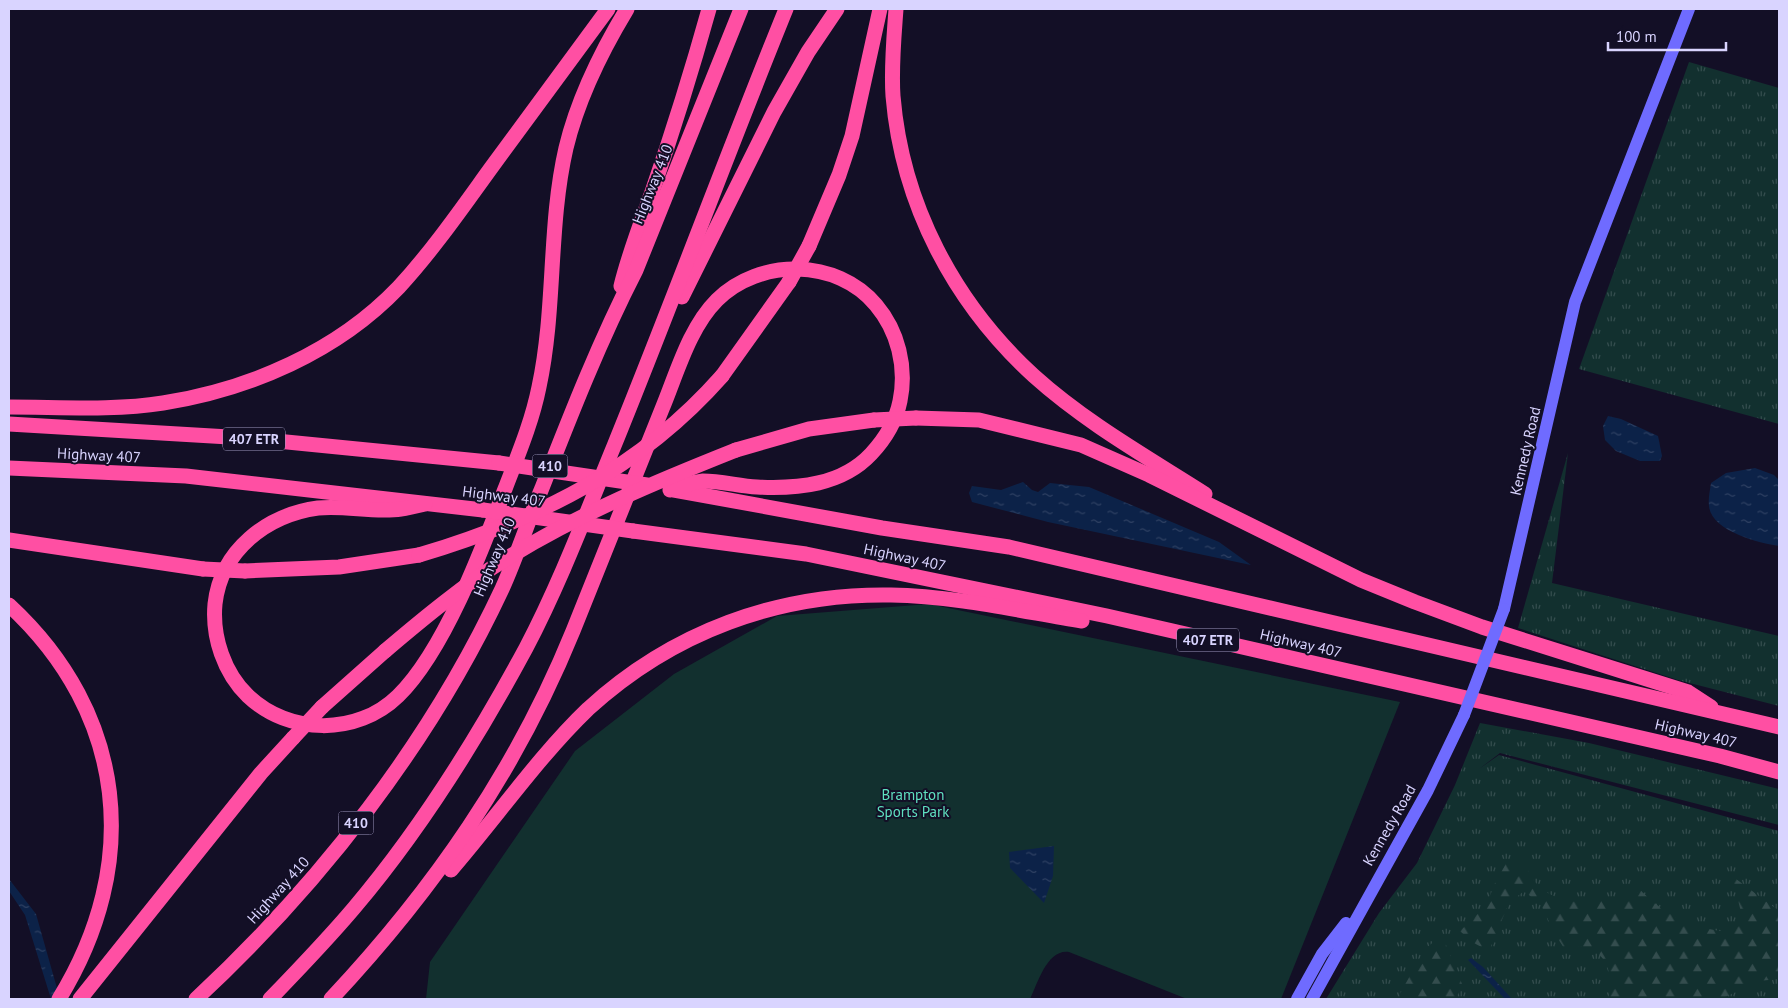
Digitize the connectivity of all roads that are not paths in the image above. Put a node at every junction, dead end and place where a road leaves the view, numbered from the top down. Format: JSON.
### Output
{"nodes":[{"id":1,"x":608,"y":9,"type":"edge"},
{"id":2,"x":627,"y":9,"type":"edge"},
{"id":3,"x":709,"y":9,"type":"edge"},
{"id":4,"x":741,"y":9,"type":"edge"},
{"id":5,"x":786,"y":9,"type":"edge"},
{"id":6,"x":837,"y":9,"type":"edge"},
{"id":7,"x":880,"y":9,"type":"edge"},
{"id":8,"x":896,"y":9,"type":"edge"},
{"id":9,"x":1689,"y":9,"type":"edge"},
{"id":10,"x":616,"y":310,"type":"junction"},
{"id":11,"x":665,"y":321,"type":"junction"},
{"id":12,"x":9,"y":406,"type":"edge"},
{"id":13,"x":9,"y":424,"type":"edge"},
{"id":14,"x":9,"y":468,"type":"edge"},
{"id":15,"x":670,"y":490,"type":"junction"},
{"id":16,"x":425,"y":504,"type":"junction"},
{"id":17,"x":1242,"y":522,"type":"junction"},
{"id":18,"x":9,"y":540,"type":"edge"},
{"id":19,"x":9,"y":605,"type":"edge"},
{"id":20,"x":1107,"y":616,"type":"junction"},
{"id":21,"x":1720,"y":713,"type":"junction"},
{"id":22,"x":1779,"y":727,"type":"edge"},
{"id":23,"x":1779,"y":772,"type":"edge"},
{"id":24,"x":1370,"y":891,"type":"junction"},
{"id":25,"x":358,"y":970,"type":"junction"},
{"id":26,"x":83,"y":996,"type":"edge"},
{"id":27,"x":59,"y":999,"type":"edge"},
{"id":28,"x":196,"y":999,"type":"edge"},
{"id":29,"x":270,"y":999,"type":"edge"},
{"id":30,"x":331,"y":999,"type":"edge"},
{"id":31,"x":1298,"y":999,"type":"edge"},
{"id":32,"x":1312,"y":999,"type":"edge"}],
"edges":[{"from":1,"to":12,"type":"highway"},
{"from":2,"to":16,"type":"highway"},
{"from":3,"to":10,"type":"highway"},
{"from":4,"to":10,"type":"highway","name":"Highway 410","number":"410"},
{"from":5,"to":11,"type":"highway"},
{"from":6,"to":11,"type":"highway"},
{"from":7,"to":18,"type":"highway","bridge":true},
{"from":8,"to":17,"type":"highway"},
{"from":9,"to":24,"type":"main road","name":"Kennedy Road","bridge":true},
{"from":10,"to":28,"type":"highway","name":"Highway 410","number":"410"},
{"from":11,"to":29,"type":"highway"},
{"from":13,"to":15,"type":"highway","name":"Highway 407","number":"407 ETR","bridge":true},
{"from":14,"to":16,"type":"highway","name":"Highway 407","number":"407 ETR"},
{"from":15,"to":21,"type":"highway","name":"Highway 407","number":"407 ETR"},
{"from":15,"to":25,"type":"highway"},
{"from":16,"to":20,"type":"highway","name":"Highway 407","number":"407 ETR","bridge":true},
{"from":17,"to":21,"type":"highway"},
{"from":17,"to":26,"type":"highway","bridge":true},
{"from":19,"to":27,"type":"highway"},
{"from":20,"to":23,"type":"highway","name":"Highway 407","number":"407 ETR"},
{"from":20,"to":25,"type":"highway"},
{"from":21,"to":22,"type":"highway","name":"Highway 407","number":"407 ETR"},
{"from":24,"to":31,"type":"main road","name":"Kennedy Road"},
{"from":24,"to":32,"type":"main road","name":"Kennedy Road"},
{"from":25,"to":30,"type":"highway"}]}
